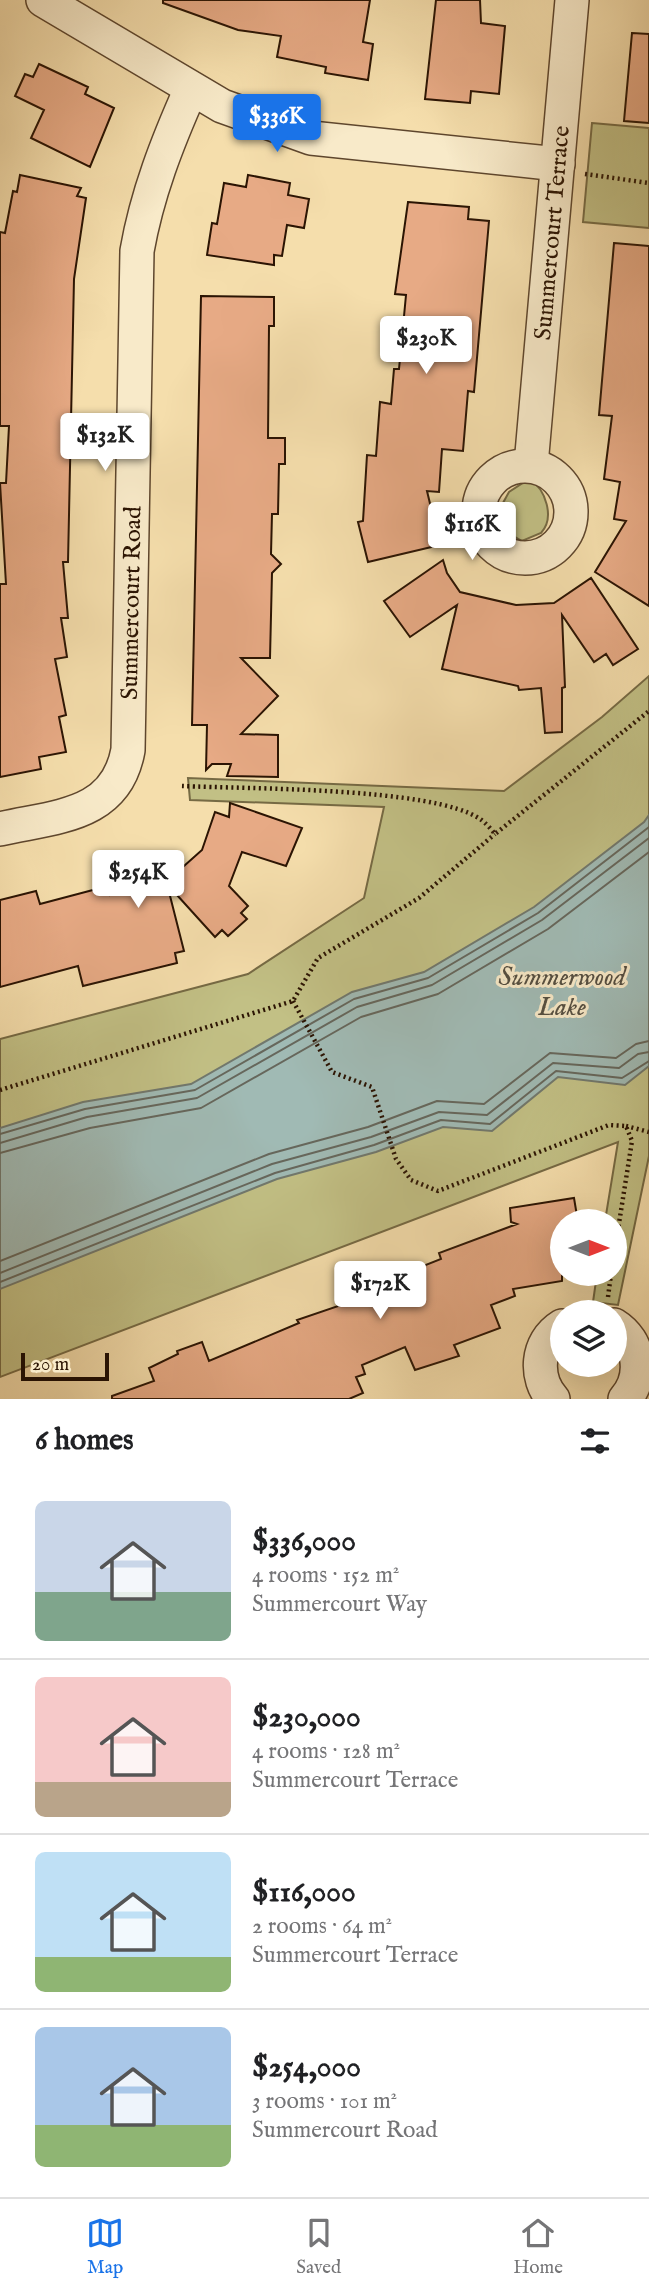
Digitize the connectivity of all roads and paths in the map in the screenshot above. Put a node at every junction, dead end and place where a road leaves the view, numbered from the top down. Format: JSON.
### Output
{"nodes":[{"id":1,"x":43,"y":0,"type":"edge"},
{"id":2,"x":572,"y":0,"type":"edge"},
{"id":3,"x":191,"y":89,"type":"junction"},
{"id":4,"x":571,"y":169,"type":"junction"},
{"id":5,"x":648,"y":180,"type":"edge"},
{"id":6,"x":531,"y":465,"type":"dead end"},
{"id":7,"x":649,"y":711,"type":"edge"},
{"id":8,"x":182,"y":786,"type":"dead end"},
{"id":9,"x":0,"y":830,"type":"edge"},
{"id":10,"x":495,"y":834,"type":"junction"},
{"id":11,"x":293,"y":1001,"type":"junction"},
{"id":12,"x":0,"y":1090,"type":"edge"},
{"id":13,"x":625,"y":1126,"type":"junction"},
{"id":14,"x":649,"y":1132,"type":"edge"},
{"id":15,"x":621,"y":1209,"type":"edge"},
{"id":16,"x":627,"y":1336,"type":"edge"},
{"id":17,"x":550,"y":1339,"type":"edge"},
{"id":18,"x":542,"y":1396,"type":"edge"},
{"id":19,"x":625,"y":1399,"type":"edge"}],
"edges":[{"from":1,"to":3,"type":"street"},
{"from":2,"to":4,"type":"street","name":"Summercourt Terrace"},
{"from":3,"to":4,"type":"street"},
{"from":3,"to":9,"type":"street","name":"Summercourt Road"},
{"from":4,"to":5,"type":"path"},
{"from":4,"to":6,"type":"street","name":"Summercourt Terrace"},
{"from":7,"to":10,"type":"path"},
{"from":8,"to":10,"type":"path"},
{"from":10,"to":11,"type":"path"},
{"from":11,"to":12,"type":"path"},
{"from":11,"to":13,"type":"path"},
{"from":13,"to":14,"type":"path"},
{"from":13,"to":15,"type":"path"},
{"from":16,"to":19,"type":"street"},
{"from":17,"to":18,"type":"street"}]}
